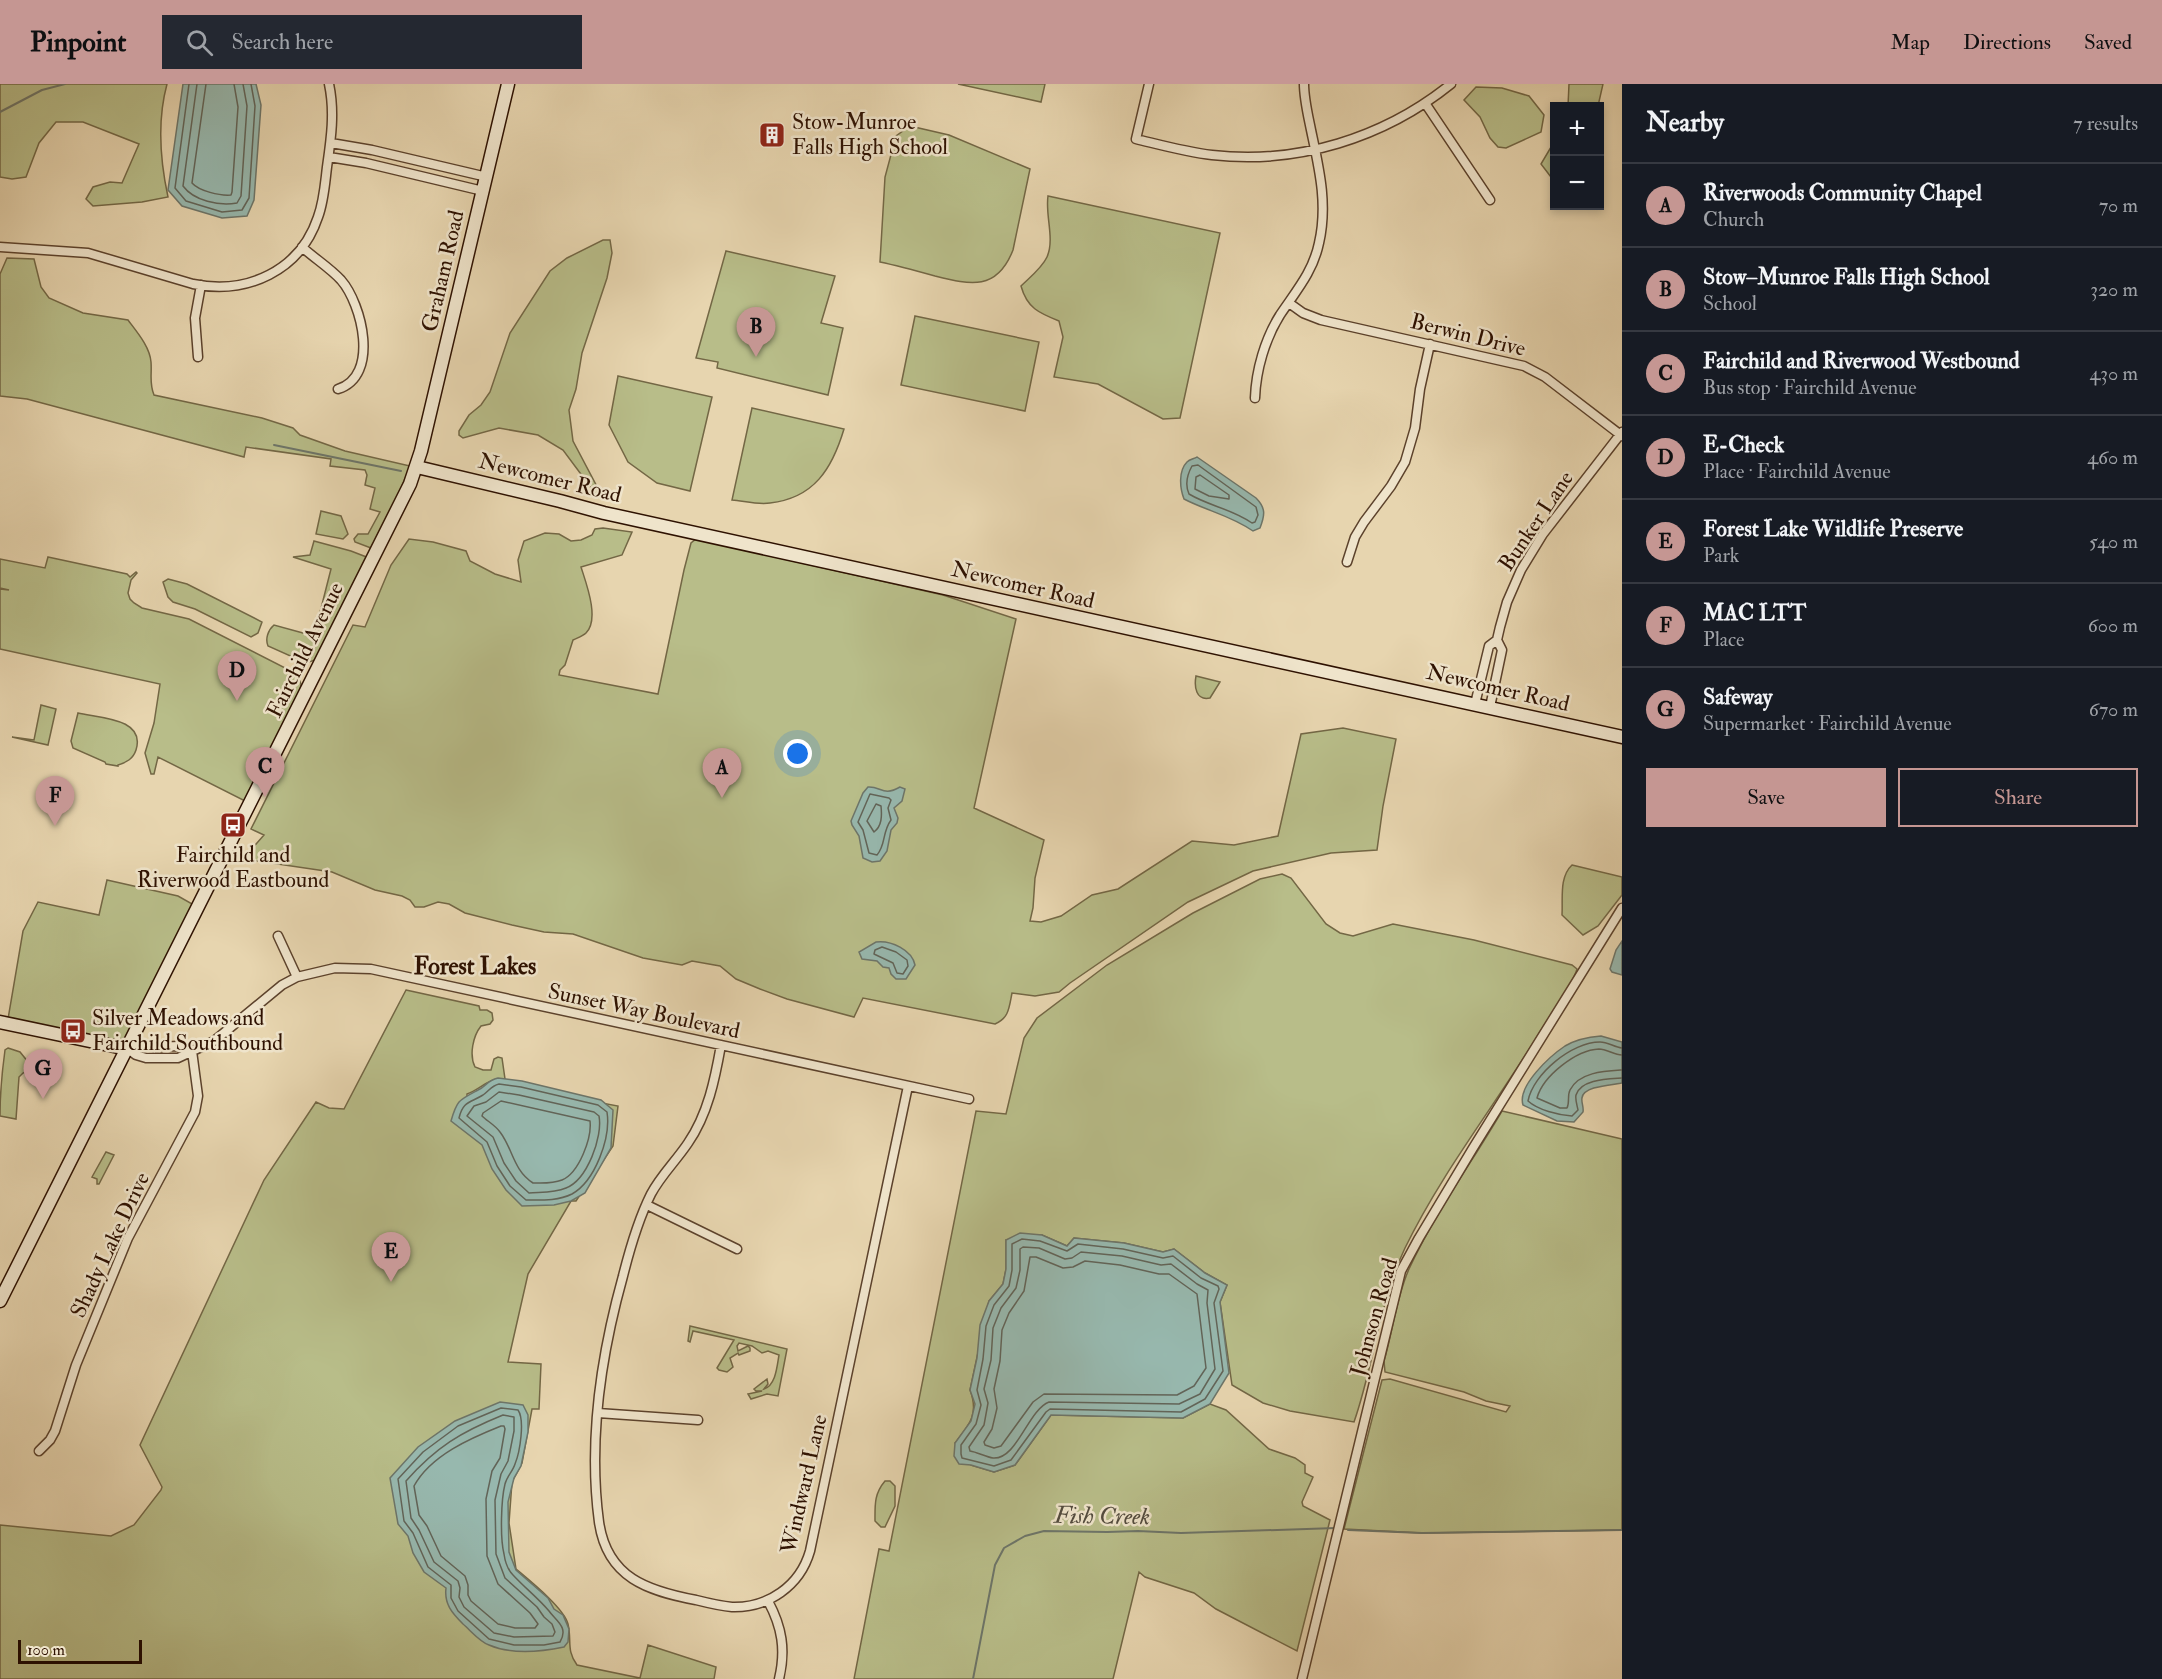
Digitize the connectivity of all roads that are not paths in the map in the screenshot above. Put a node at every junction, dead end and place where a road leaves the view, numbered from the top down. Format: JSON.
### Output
{"nodes":[{"id":1,"x":329,"y":84,"type":"edge"},
{"id":2,"x":508,"y":84,"type":"edge"},
{"id":3,"x":1149,"y":84,"type":"edge"},
{"id":4,"x":1304,"y":84,"type":"edge"},
{"id":5,"x":1451,"y":84,"type":"edge"},
{"id":6,"x":1425,"y":104,"type":"junction"},
{"id":7,"x":331,"y":143,"type":"junction"},
{"id":8,"x":1315,"y":149,"type":"junction"},
{"id":9,"x":387,"y":153,"type":"junction"},
{"id":10,"x":329,"y":157,"type":"junction"},
{"id":11,"x":435,"y":165,"type":"junction"},
{"id":12,"x":384,"y":167,"type":"junction"},
{"id":13,"x":487,"y":177,"type":"junction"},
{"id":14,"x":432,"y":178,"type":"junction"},
{"id":15,"x":483,"y":191,"type":"junction"},
{"id":16,"x":1490,"y":200,"type":"dead end"},
{"id":17,"x":0,"y":247,"type":"edge"},
{"id":18,"x":302,"y":247,"type":"junction"},
{"id":19,"x":201,"y":285,"type":"junction"},
{"id":20,"x":1289,"y":303,"type":"junction"},
{"id":21,"x":1430,"y":344,"type":"junction"},
{"id":22,"x":198,"y":357,"type":"dead end"},
{"id":23,"x":338,"y":389,"type":"dead end"},
{"id":24,"x":1255,"y":398,"type":"dead end"},
{"id":25,"x":1621,"y":434,"type":"edge"},
{"id":26,"x":417,"y":467,"type":"junction"},
{"id":27,"x":1347,"y":562,"type":"dead end"},
{"id":28,"x":1497,"y":640,"type":"junction"},
{"id":29,"x":1475,"y":704,"type":"junction"},
{"id":30,"x":1490,"y":707,"type":"junction"},
{"id":31,"x":1622,"y":737,"type":"edge"},
{"id":32,"x":1622,"y":908,"type":"edge"},
{"id":33,"x":278,"y":936,"type":"dead end"},
{"id":34,"x":297,"y":977,"type":"junction"},
{"id":35,"x":0,"y":1022,"type":"edge"},
{"id":36,"x":721,"y":1045,"type":"junction"},
{"id":37,"x":128,"y":1049,"type":"junction"},
{"id":38,"x":192,"y":1051,"type":"junction"},
{"id":39,"x":908,"y":1086,"type":"junction"},
{"id":40,"x":969,"y":1099,"type":"dead end"},
{"id":41,"x":647,"y":1205,"type":"junction"},
{"id":42,"x":737,"y":1249,"type":"dead end"},
{"id":43,"x":0,"y":1301,"type":"edge"},
{"id":44,"x":598,"y":1413,"type":"junction"},
{"id":45,"x":698,"y":1420,"type":"dead end"},
{"id":46,"x":39,"y":1451,"type":"dead end"},
{"id":47,"x":768,"y":1601,"type":"junction"},
{"id":48,"x":779,"y":1679,"type":"edge"},
{"id":49,"x":1302,"y":1679,"type":"edge"}],
"edges":[{"from":1,"to":7,"type":"street"},
{"from":2,"to":13,"type":"street","name":"Graham Road"},
{"from":3,"to":8,"type":"street"},
{"from":4,"to":8,"type":"street"},
{"from":5,"to":6,"type":"street"},
{"from":6,"to":8,"type":"street"},
{"from":6,"to":16,"type":"street"},
{"from":7,"to":9,"type":"street"},
{"from":7,"to":10,"type":"street"},
{"from":8,"to":20,"type":"street"},
{"from":9,"to":11,"type":"street"},
{"from":9,"to":12,"type":"street"},
{"from":10,"to":12,"type":"street"},
{"from":10,"to":18,"type":"street"},
{"from":11,"to":13,"type":"street"},
{"from":11,"to":14,"type":"street"},
{"from":12,"to":14,"type":"street"},
{"from":13,"to":15,"type":"street","name":"Graham Road"},
{"from":14,"to":15,"type":"street"},
{"from":15,"to":26,"type":"street","name":"Graham Road"},
{"from":17,"to":19,"type":"street"},
{"from":18,"to":19,"type":"street"},
{"from":18,"to":23,"type":"street"},
{"from":19,"to":22,"type":"street"},
{"from":20,"to":21,"type":"street","name":"Berwin Drive"},
{"from":20,"to":24,"type":"street"},
{"from":21,"to":25,"type":"street","name":"Berwin Drive"},
{"from":21,"to":27,"type":"street"},
{"from":25,"to":28,"type":"street","name":"Bunker Lane"},
{"from":26,"to":29,"type":"street","name":"Newcomer Road"},
{"from":26,"to":37,"type":"street","name":"Fairchild Avenue"},
{"from":28,"to":29,"type":"street","name":"Bunker Lane"},
{"from":28,"to":30,"type":"street","name":"Bunker Lane"},
{"from":29,"to":30,"type":"street","name":"Newcomer Road"},
{"from":30,"to":31,"type":"street","name":"Newcomer Road"},
{"from":32,"to":49,"type":"street","name":"Johnson Road"},
{"from":33,"to":34,"type":"street"},
{"from":34,"to":36,"type":"street","name":"Sunset Way Boulevard"},
{"from":34,"to":38,"type":"street","name":"Sunset Way Boulevard"},
{"from":35,"to":37,"type":"street"},
{"from":36,"to":39,"type":"street","name":"Sunset Way Boulevard"},
{"from":36,"to":41,"type":"street","name":"Windward Lane"},
{"from":37,"to":38,"type":"street"},
{"from":37,"to":43,"type":"street","name":"Fairchild Avenue"},
{"from":38,"to":46,"type":"street","name":"Shady Lake Drive"},
{"from":39,"to":40,"type":"street","name":"Sunset Way Boulevard"},
{"from":39,"to":47,"type":"street","name":"Windward Lane"},
{"from":41,"to":42,"type":"street"},
{"from":41,"to":44,"type":"street","name":"Windward Lane"},
{"from":44,"to":45,"type":"street"},
{"from":44,"to":47,"type":"street","name":"Windward Lane"},
{"from":47,"to":48,"type":"street"}]}
